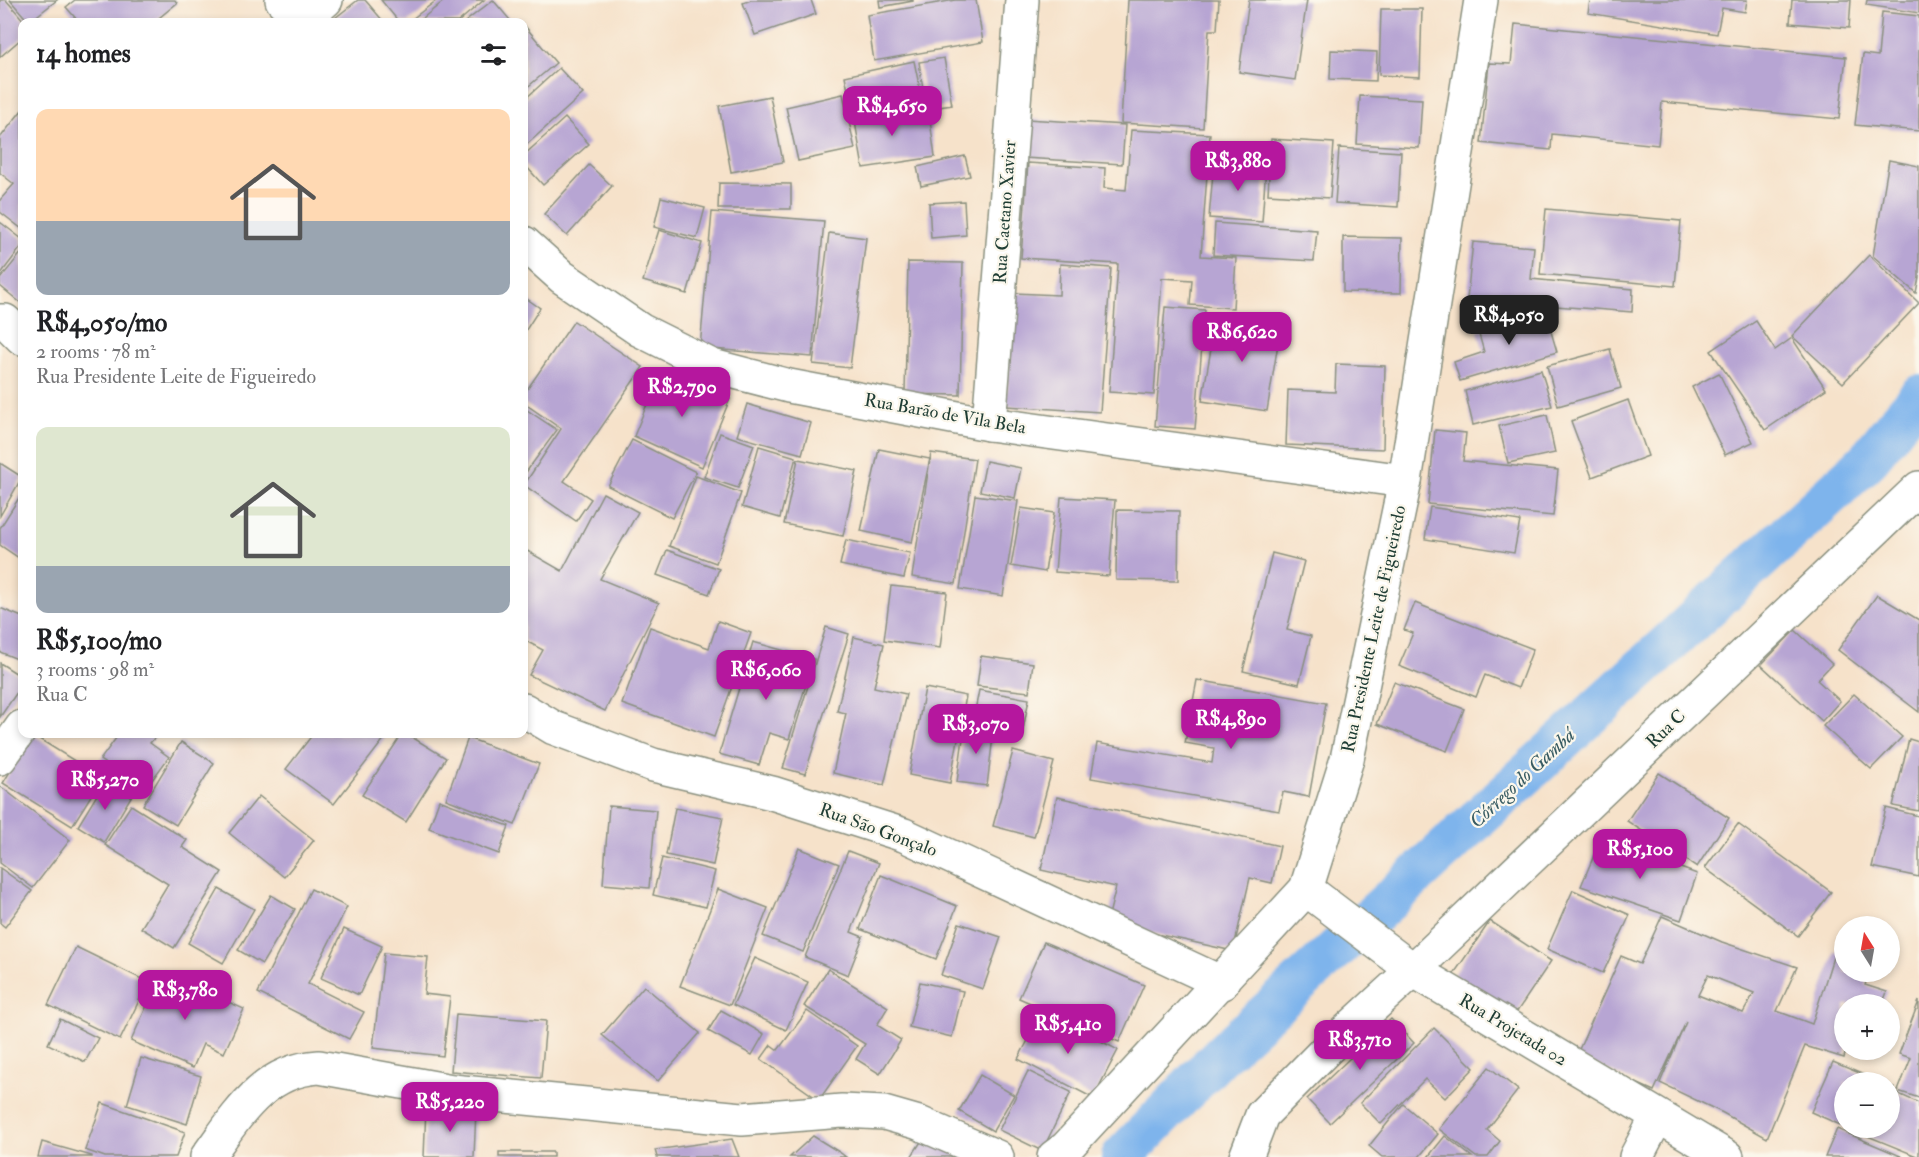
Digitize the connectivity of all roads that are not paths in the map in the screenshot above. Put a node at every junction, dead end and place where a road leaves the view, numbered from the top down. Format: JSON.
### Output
{"nodes":[{"id":1,"x":326,"y":0,"type":"edge"},
{"id":2,"x":1022,"y":0,"type":"edge"},
{"id":3,"x":1481,"y":0,"type":"edge"},
{"id":4,"x":295,"y":15,"type":"edge"},
{"id":5,"x":528,"y":247,"type":"edge"},
{"id":6,"x":989,"y":424,"type":"junction"},
{"id":7,"x":1405,"y":481,"type":"junction"},
{"id":8,"x":1919,"y":488,"type":"edge"},
{"id":9,"x":528,"y":712,"type":"edge"},
{"id":10,"x":18,"y":733,"type":"edge"},
{"id":11,"x":0,"y":758,"type":"edge"},
{"id":12,"x":1313,"y":894,"type":"junction"},
{"id":13,"x":1401,"y":961,"type":"junction"},
{"id":14,"x":1222,"y":983,"type":"junction"},
{"id":15,"x":1657,"y":1117,"type":"junction"},
{"id":16,"x":207,"y":1157,"type":"edge"},
{"id":17,"x":997,"y":1157,"type":"edge"},
{"id":18,"x":1054,"y":1157,"type":"edge"},
{"id":19,"x":1246,"y":1157,"type":"edge"},
{"id":20,"x":1636,"y":1157,"type":"edge"},
{"id":21,"x":1728,"y":1157,"type":"edge"}],
"edges":[{"from":1,"to":4,"type":"street"},
{"from":2,"to":6,"type":"street","name":"Rua Caetano Xavier"},
{"from":3,"to":7,"type":"street","name":"Rua Presidente Leite de Figueiredo"},
{"from":5,"to":6,"type":"street","name":"Rua Barão de Vila Bela"},
{"from":6,"to":7,"type":"street","name":"Rua Barão de Vila Bela"},
{"from":7,"to":12,"type":"street","name":"Rua Presidente Leite de Figueiredo"},
{"from":8,"to":13,"type":"street","name":"Rua C"},
{"from":9,"to":14,"type":"street","name":"Rua São Gonçalo"},
{"from":10,"to":11,"type":"street"},
{"from":12,"to":13,"type":"street","name":"Rua Projetada 02"},
{"from":12,"to":14,"type":"street","name":"Rua Presidente Leite de Figueiredo"},
{"from":13,"to":15,"type":"street","name":"Rua Projetada 02"},
{"from":13,"to":19,"type":"street","name":"Rua C"},
{"from":14,"to":18,"type":"street","name":"Rua Presidente Leite de Figueiredo"},
{"from":15,"to":20,"type":"street"},
{"from":15,"to":21,"type":"street","name":"Rua Projetada 02"},
{"from":16,"to":17,"type":"street"}]}
